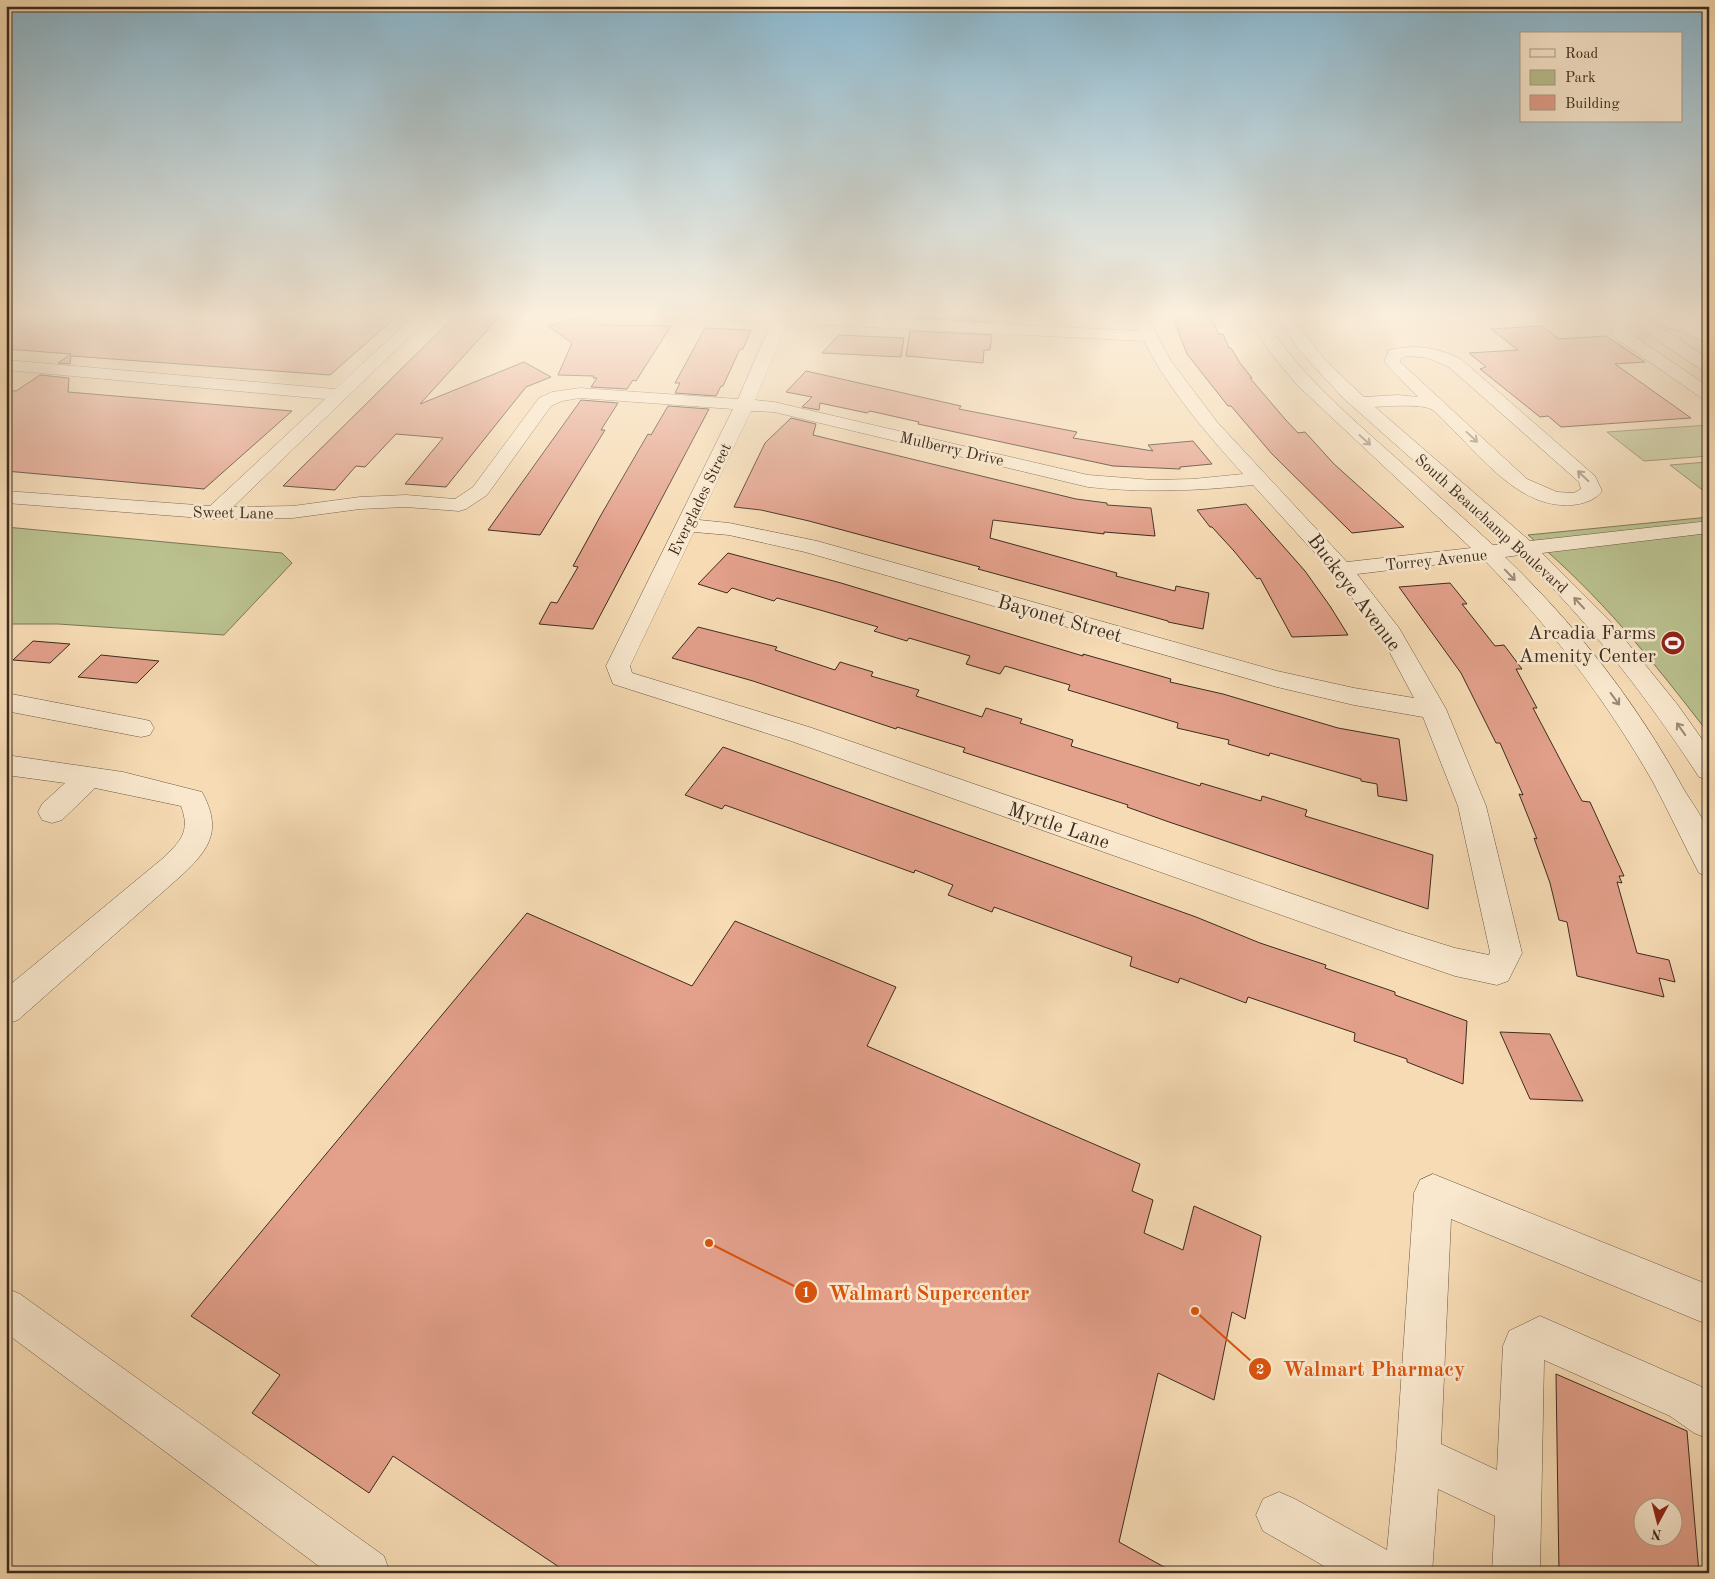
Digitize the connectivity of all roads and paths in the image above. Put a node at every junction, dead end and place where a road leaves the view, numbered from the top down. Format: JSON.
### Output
{"nodes":[{"id":1,"x":246,"y":387,"type":"edge"},
{"id":2,"x":347,"y":387,"type":"edge"},
{"id":3,"x":752,"y":387,"type":"edge"},
{"id":4,"x":1181,"y":387,"type":"edge"},
{"id":5,"x":1309,"y":387,"type":"edge"},
{"id":6,"x":1343,"y":387,"type":"edge"},
{"id":7,"x":1391,"y":387,"type":"edge"},
{"id":8,"x":1417,"y":387,"type":"edge"},
{"id":9,"x":1481,"y":387,"type":"edge"},
{"id":10,"x":1697,"y":387,"type":"edge"},
{"id":11,"x":338,"y":395,"type":"junction"},
{"id":12,"x":1709,"y":395,"type":"edge"},
{"id":13,"x":1352,"y":396,"type":"junction"},
{"id":14,"x":745,"y":404,"type":"junction"},
{"id":15,"x":1436,"y":404,"type":"junction"},
{"id":16,"x":1258,"y":478,"type":"junction"},
{"id":17,"x":6,"y":497,"type":"edge"},
{"id":18,"x":460,"y":505,"type":"joint"},
{"id":19,"x":215,"y":513,"type":"junction"},
{"id":20,"x":687,"y":525,"type":"junction"},
{"id":21,"x":1709,"y":526,"type":"edge"},
{"id":22,"x":1685,"y":529,"type":"junction"},
{"id":23,"x":1709,"y":546,"type":"edge"},
{"id":24,"x":1526,"y":548,"type":"junction"},
{"id":25,"x":1489,"y":553,"type":"junction"},
{"id":26,"x":1342,"y":569,"type":"junction"},
{"id":27,"x":622,"y":678,"type":"joint"},
{"id":28,"x":6,"y":702,"type":"edge"},
{"id":29,"x":1432,"y":709,"type":"junction"},
{"id":30,"x":141,"y":728,"type":"dead end"},
{"id":31,"x":6,"y":765,"type":"edge"},
{"id":32,"x":1709,"y":770,"type":"edge"},
{"id":33,"x":89,"y":777,"type":"junction"},
{"id":34,"x":52,"y":812,"type":"dead end"},
{"id":35,"x":1697,"y":814,"type":"edge"},
{"id":36,"x":1709,"y":865,"type":"edge"},
{"id":37,"x":1497,"y":970,"type":"joint"},
{"id":38,"x":6,"y":1009,"type":"edge"},
{"id":39,"x":1709,"y":1306,"type":"edge"},
{"id":40,"x":6,"y":1308,"type":"edge"},
{"id":41,"x":1709,"y":1418,"type":"edge"},
{"id":42,"x":1418,"y":1456,"type":"junction"},
{"id":43,"x":1517,"y":1503,"type":"junction"},
{"id":44,"x":1279,"y":1515,"type":"dead end"},
{"id":45,"x":367,"y":1573,"type":"edge"},
{"id":46,"x":1382,"y":1573,"type":"edge"},
{"id":47,"x":1408,"y":1573,"type":"edge"},
{"id":48,"x":1516,"y":1573,"type":"edge"}],
"edges":[{"from":1,"to":11,"type":"street"},
{"from":2,"to":11,"type":"street"},
{"from":3,"to":14,"type":"street","name":"Everglades Street"},
{"from":4,"to":16,"type":"street","name":"Buckeye Avenue"},
{"from":5,"to":25,"type":"street","name":"South Beauchamp Boulevard","one_way":true},
{"from":6,"to":13,"type":"street","name":"South Beauchamp Boulevard"},
{"from":7,"to":13,"type":"street"},
{"from":8,"to":15,"type":"street"},
{"from":15,"to":9,"type":"street","one_way":true},
{"from":10,"to":12,"type":"street"},
{"from":11,"to":19,"type":"street"},
{"from":13,"to":15,"type":"street"},
{"from":13,"to":24,"type":"street","name":"South Beauchamp Boulevard"},
{"from":14,"to":16,"type":"street","name":"Mulberry Drive"},
{"from":14,"to":18,"type":"street","name":"Mulberry Drive"},
{"from":14,"to":20,"type":"street","name":"Everglades Street"},
{"from":16,"to":26,"type":"street","name":"Buckeye Avenue"},
{"from":17,"to":19,"type":"street","name":"Sweet Lane"},
{"from":18,"to":19,"type":"street","name":"Sweet Lane"},
{"from":20,"to":27,"type":"street","name":"Everglades Street"},
{"from":20,"to":29,"type":"street","name":"Bayonet Street"},
{"from":21,"to":22,"type":"street","name":"Torrey Avenue"},
{"from":22,"to":23,"type":"street"},
{"from":22,"to":24,"type":"street","name":"Torrey Avenue"},
{"from":24,"to":25,"type":"street","name":"Torrey Avenue"},
{"from":32,"to":24,"type":"street","name":"South Beauchamp Boulevard","one_way":true},
{"from":25,"to":26,"type":"street","name":"Torrey Avenue"},
{"from":25,"to":35,"type":"street","name":"South Beauchamp Boulevard","one_way":true},
{"from":26,"to":29,"type":"street","name":"Buckeye Avenue"},
{"from":27,"to":37,"type":"street","name":"Myrtle Lane"},
{"from":28,"to":30,"type":"street"},
{"from":29,"to":37,"type":"street","name":"Buckeye Avenue"},
{"from":31,"to":33,"type":"street"},
{"from":33,"to":34,"type":"street"},
{"from":33,"to":38,"type":"street"},
{"from":35,"to":36,"type":"street","name":"South Beauchamp Boulevard"},
{"from":39,"to":42,"type":"street"},
{"from":40,"to":45,"type":"street"},
{"from":41,"to":43,"type":"street"},
{"from":42,"to":43,"type":"street"},
{"from":42,"to":47,"type":"street"},
{"from":43,"to":48,"type":"street"},
{"from":44,"to":46,"type":"street"}]}
